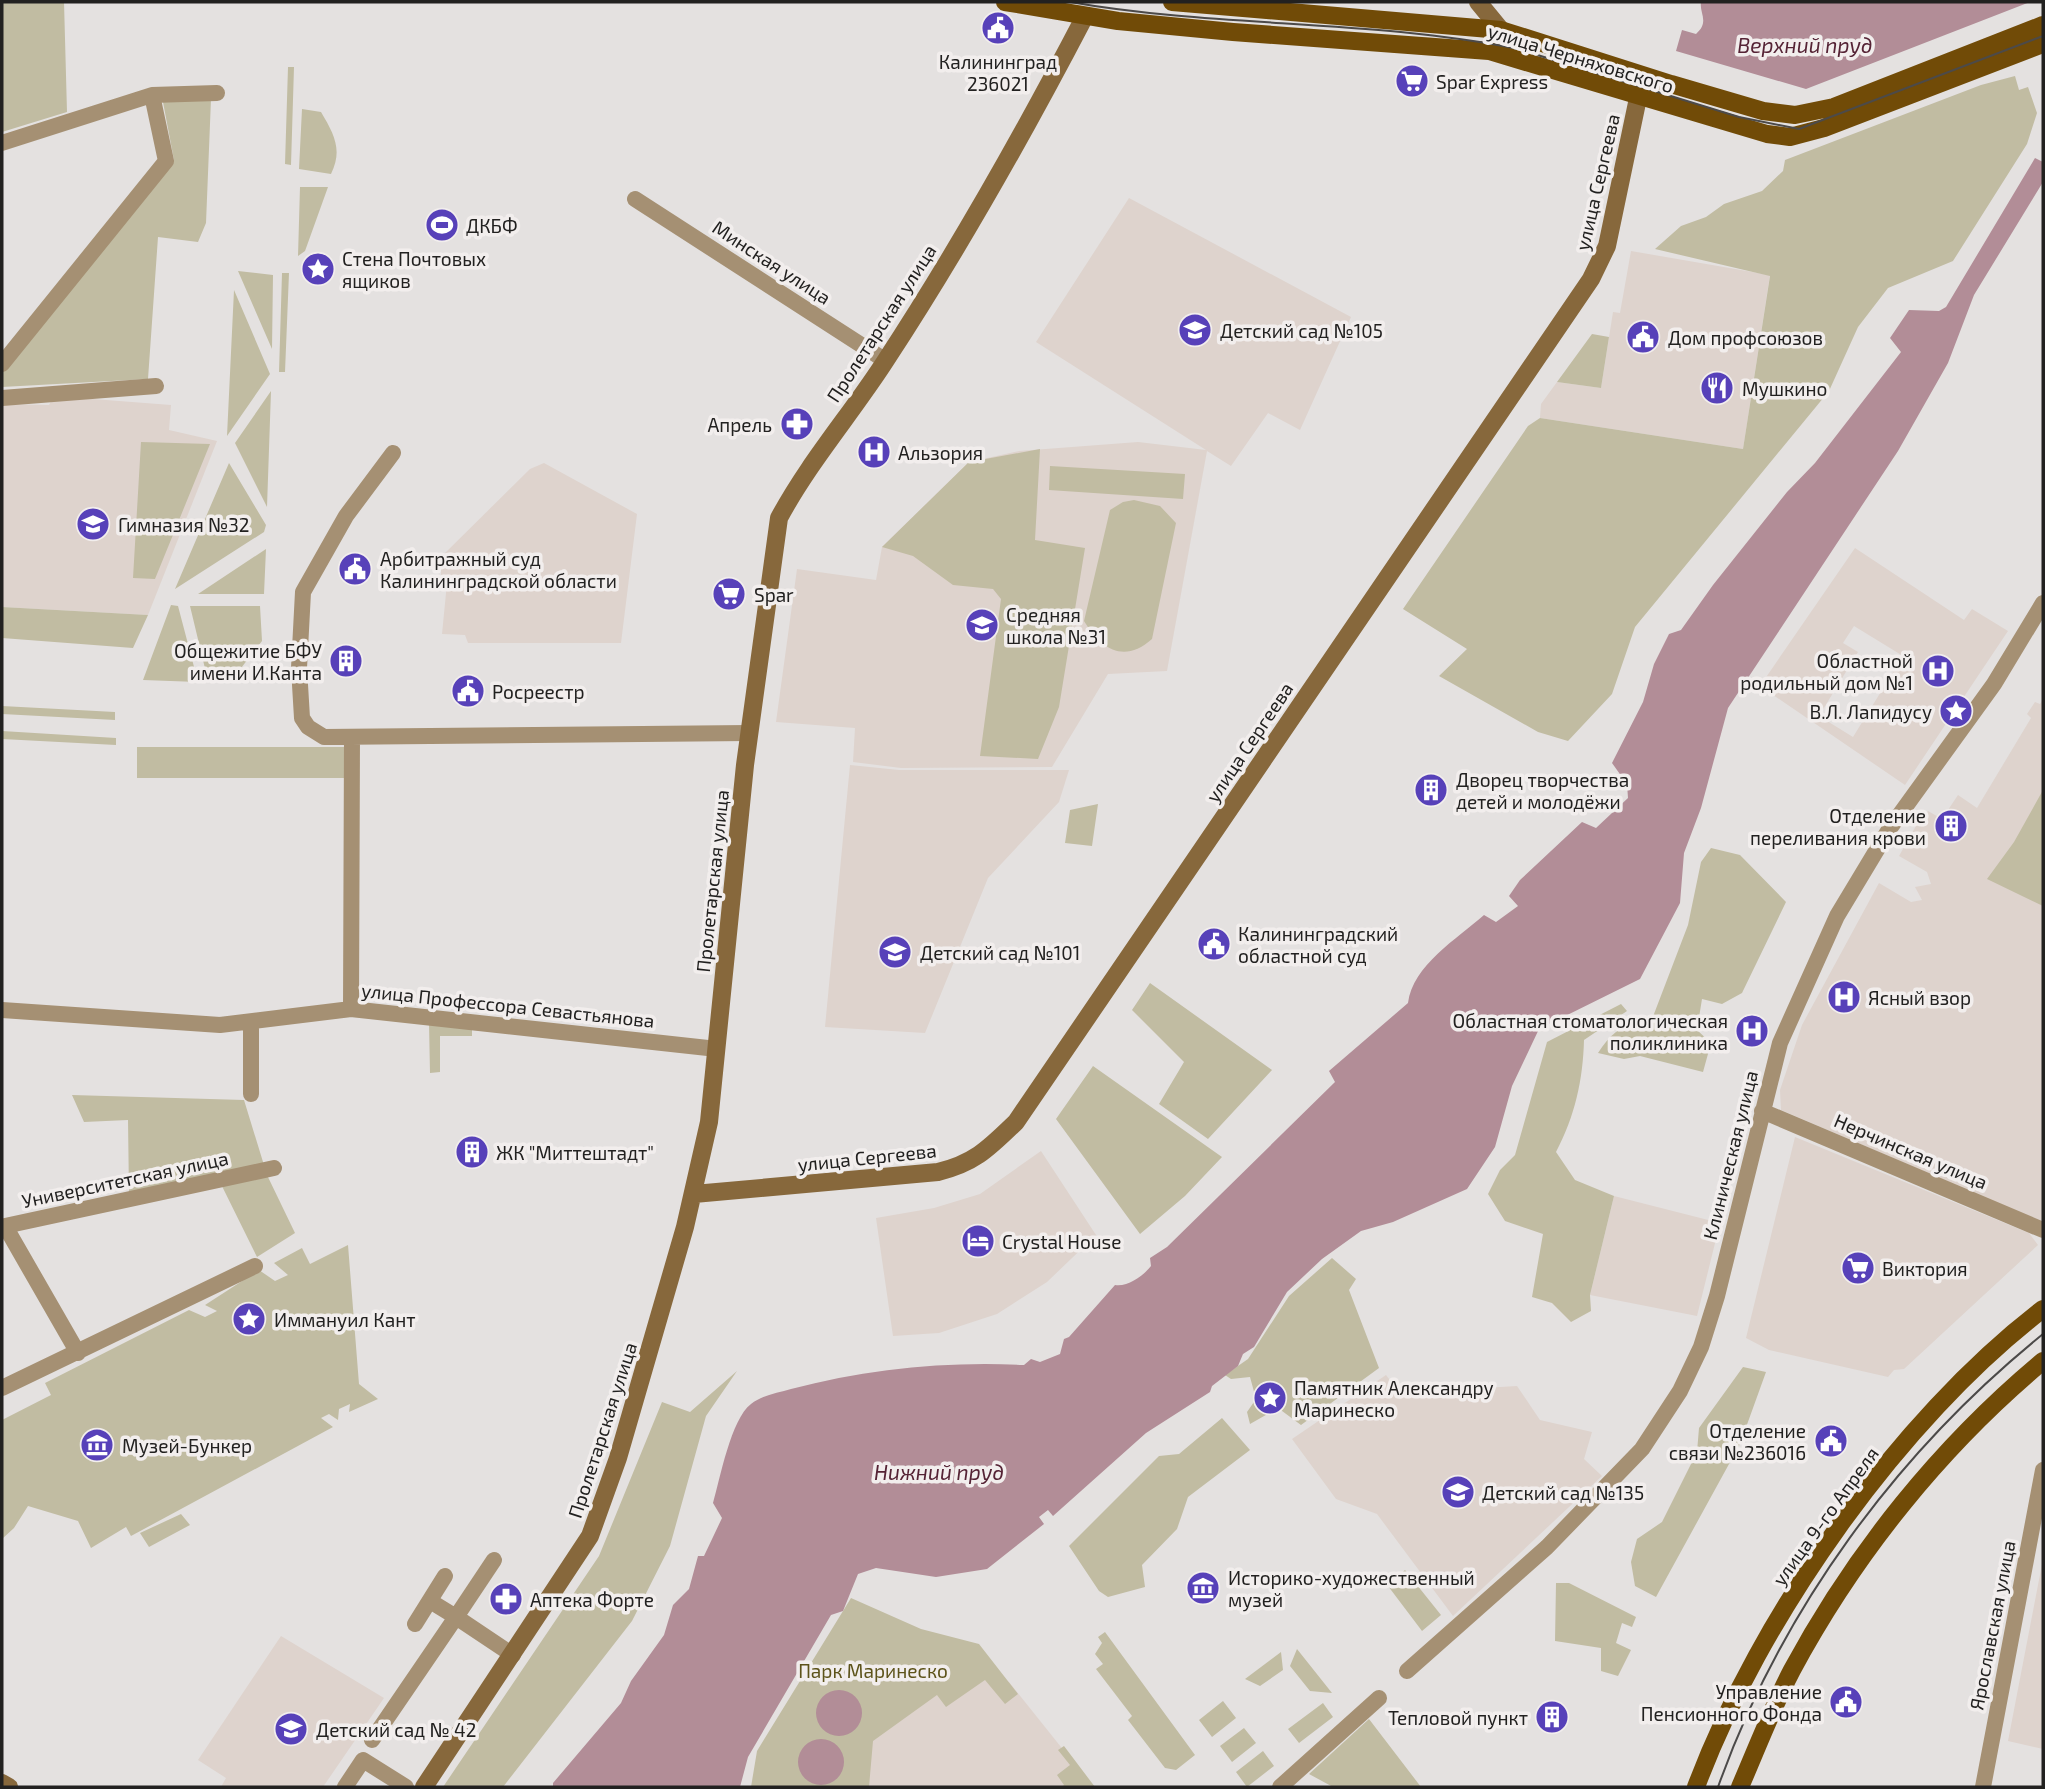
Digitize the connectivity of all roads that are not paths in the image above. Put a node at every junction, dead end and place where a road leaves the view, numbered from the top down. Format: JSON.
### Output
{"nodes":[{"id":1,"x":1005,"y":2,"type":"edge"},
{"id":2,"x":1172,"y":2,"type":"edge"},
{"id":3,"x":1478,"y":2,"type":"edge"},
{"id":4,"x":1089,"y":9,"type":"edge"},
{"id":5,"x":2043,"y":25,"type":"edge"},
{"id":6,"x":1501,"y":30,"type":"junction"},
{"id":7,"x":2043,"y":44,"type":"edge"},
{"id":8,"x":1643,"y":76,"type":"junction"},
{"id":9,"x":217,"y":93,"type":"dead end"},
{"id":10,"x":152,"y":95,"type":"junction"},
{"id":11,"x":1638,"y":98,"type":"junction"},
{"id":12,"x":2,"y":143,"type":"edge"},
{"id":13,"x":635,"y":199,"type":"dead end"},
{"id":14,"x":886,"y":361,"type":"junction"},
{"id":15,"x":2,"y":363,"type":"edge"},
{"id":16,"x":156,"y":386,"type":"dead end"},
{"id":17,"x":2,"y":398,"type":"edge"},
{"id":18,"x":393,"y":453,"type":"dead end"},
{"id":19,"x":2043,"y":603,"type":"edge"},
{"id":20,"x":749,"y":733,"type":"junction"},
{"id":21,"x":352,"y":737,"type":"junction"},
{"id":22,"x":351,"y":1009,"type":"junction"},
{"id":23,"x":2,"y":1010,"type":"edge"},
{"id":24,"x":251,"y":1022,"type":"junction"},
{"id":25,"x":717,"y":1049,"type":"junction"},
{"id":26,"x":251,"y":1094,"type":"dead end"},
{"id":27,"x":1762,"y":1111,"type":"junction"},
{"id":28,"x":274,"y":1168,"type":"dead end"},
{"id":29,"x":694,"y":1194,"type":"junction"},
{"id":30,"x":2043,"y":1230,"type":"edge"},
{"id":31,"x":255,"y":1266,"type":"dead end"},
{"id":32,"x":2043,"y":1309,"type":"edge"},
{"id":33,"x":78,"y":1353,"type":"junction"},
{"id":34,"x":2043,"y":1361,"type":"edge"},
{"id":35,"x":2,"y":1388,"type":"edge"},
{"id":36,"x":2043,"y":1470,"type":"edge"},
{"id":37,"x":494,"y":1560,"type":"dead end"},
{"id":38,"x":445,"y":1576,"type":"dead end"},
{"id":39,"x":430,"y":1601,"type":"junction"},
{"id":40,"x":456,"y":1617,"type":"junction"},
{"id":41,"x":415,"y":1624,"type":"dead end"},
{"id":42,"x":513,"y":1655,"type":"junction"},
{"id":43,"x":1406,"y":1671,"type":"dead end"},
{"id":44,"x":1379,"y":1698,"type":"dead end"},
{"id":45,"x":372,"y":1740,"type":"dead end"},
{"id":46,"x":2,"y":1783,"type":"edge"},
{"id":47,"x":1283,"y":1786,"type":"edge"},
{"id":48,"x":9,"y":1787,"type":"edge"},
{"id":49,"x":345,"y":1787,"type":"edge"},
{"id":50,"x":406,"y":1787,"type":"edge"},
{"id":51,"x":424,"y":1787,"type":"edge"},
{"id":52,"x":1696,"y":1787,"type":"edge"},
{"id":53,"x":1740,"y":1787,"type":"edge"},
{"id":54,"x":1983,"y":1787,"type":"edge"}],
"edges":[{"from":1,"to":4,"type":"main road","name":"улица Черняховского"},
{"from":2,"to":6,"type":"main road","name":"улица Черняховского"},
{"from":3,"to":6,"type":"main road"},
{"from":4,"to":11,"type":"main road","name":"улица Черняховского"},
{"from":4,"to":14,"type":"main road","name":"Пролетарская улица"},
{"from":5,"to":8,"type":"main road","name":"улица Черняховского"},
{"from":6,"to":8,"type":"main road","name":"улица Черняховского"},
{"from":7,"to":11,"type":"main road","name":"улица Черняховского"},
{"from":8,"to":11,"type":"main road","name":"улица Сергеева"},
{"from":9,"to":10,"type":"street"},
{"from":10,"to":12,"type":"street"},
{"from":10,"to":15,"type":"street"},
{"from":11,"to":29,"type":"main road","name":"улица Сергеева"},
{"from":13,"to":14,"type":"street","name":"Минская улица"},
{"from":14,"to":20,"type":"main road","name":"Пролетарская улица"},
{"from":16,"to":17,"type":"street"},
{"from":18,"to":21,"type":"street"},
{"from":19,"to":27,"type":"street","name":"Клиническая улица"},
{"from":20,"to":21,"type":"street"},
{"from":20,"to":25,"type":"main road","name":"Пролетарская улица"},
{"from":21,"to":22,"type":"street"},
{"from":22,"to":24,"type":"street","name":"улица Профессора Севастьянова"},
{"from":22,"to":25,"type":"street","name":"улица Профессора Севастьянова"},
{"from":23,"to":24,"type":"street","name":"улица Профессора Севастьянова"},
{"from":24,"to":26,"type":"street"},
{"from":25,"to":29,"type":"main road","name":"Пролетарская улица"},
{"from":27,"to":30,"type":"street","name":"Нерчинская улица"},
{"from":27,"to":43,"type":"street","name":"Клиническая улица"},
{"from":28,"to":33,"type":"street","name":"Университетская улица"},
{"from":29,"to":42,"type":"main road","name":"Пролетарская улица"},
{"from":31,"to":33,"type":"street"},
{"from":32,"to":52,"type":"main road","name":"улица 9-го Апреля"},
{"from":33,"to":35,"type":"street"},
{"from":34,"to":53,"type":"main road"},
{"from":36,"to":54,"type":"street","name":"Ярославская улица"},
{"from":37,"to":40,"type":"street"},
{"from":38,"to":39,"type":"street"},
{"from":39,"to":40,"type":"street"},
{"from":39,"to":41,"type":"street"},
{"from":40,"to":42,"type":"street"},
{"from":40,"to":45,"type":"street"},
{"from":42,"to":51,"type":"main road","name":"Пролетарская улица"},
{"from":44,"to":47,"type":"street"},
{"from":46,"to":48,"type":"main road"},
{"from":49,"to":50,"type":"street"}]}
